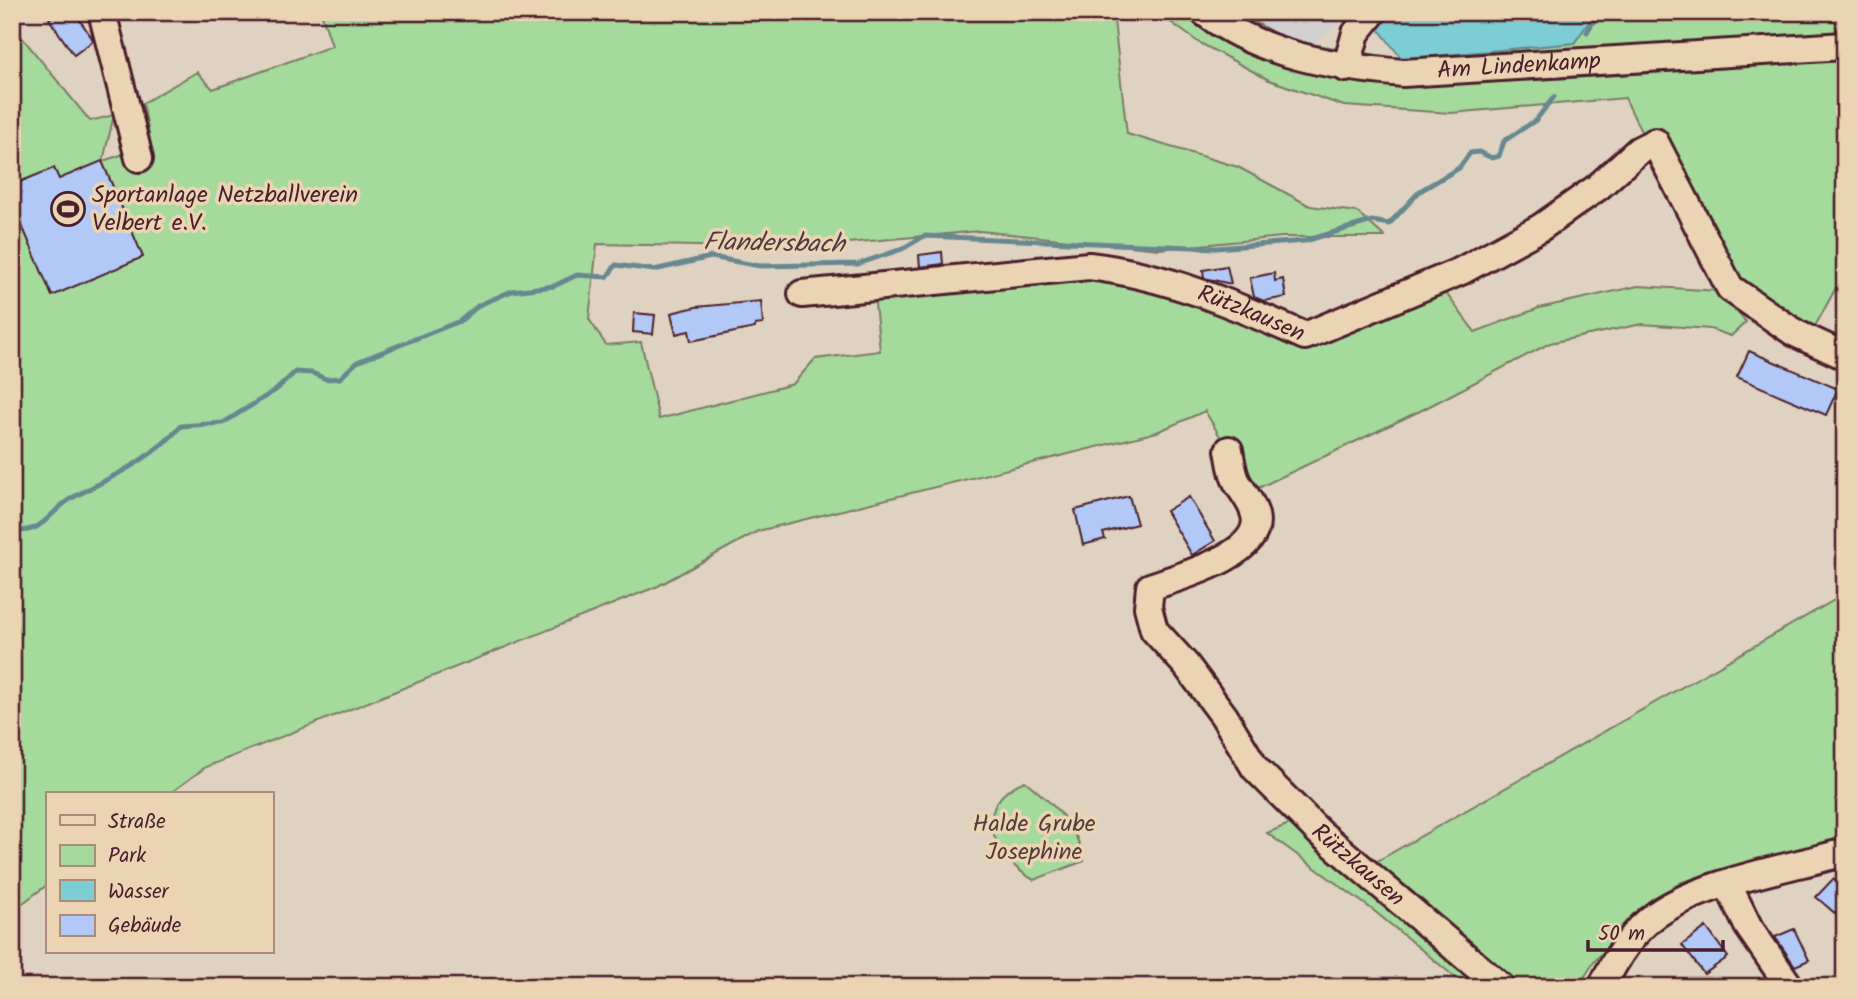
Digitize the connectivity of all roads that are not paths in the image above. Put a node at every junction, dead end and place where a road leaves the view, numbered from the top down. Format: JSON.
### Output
{"nodes":[{"id":1,"x":102,"y":12,"type":"edge"},
{"id":2,"x":1204,"y":12,"type":"edge"},
{"id":3,"x":1373,"y":12,"type":"edge"},
{"id":4,"x":1845,"y":46,"type":"edge"},
{"id":5,"x":1346,"y":68,"type":"junction"},
{"id":6,"x":139,"y":158,"type":"dead end"},
{"id":7,"x":802,"y":294,"type":"dead end"},
{"id":8,"x":1845,"y":356,"type":"edge"},
{"id":9,"x":1229,"y":450,"type":"dead end"},
{"id":10,"x":1845,"y":852,"type":"edge"},
{"id":11,"x":1728,"y":885,"type":"junction"},
{"id":12,"x":1501,"y":987,"type":"edge"},
{"id":13,"x":1602,"y":987,"type":"edge"},
{"id":14,"x":1790,"y":987,"type":"edge"}],
"edges":[{"from":1,"to":6,"type":"street"},
{"from":2,"to":5,"type":"street","name":"Am Lindenkamp"},
{"from":3,"to":5,"type":"street"},
{"from":4,"to":5,"type":"street","name":"Am Lindenkamp"},
{"from":7,"to":8,"type":"street","name":"Rützkausen"},
{"from":9,"to":12,"type":"street","name":"Rützkausen"},
{"from":10,"to":11,"type":"street"},
{"from":11,"to":13,"type":"street"},
{"from":11,"to":14,"type":"street"}]}
